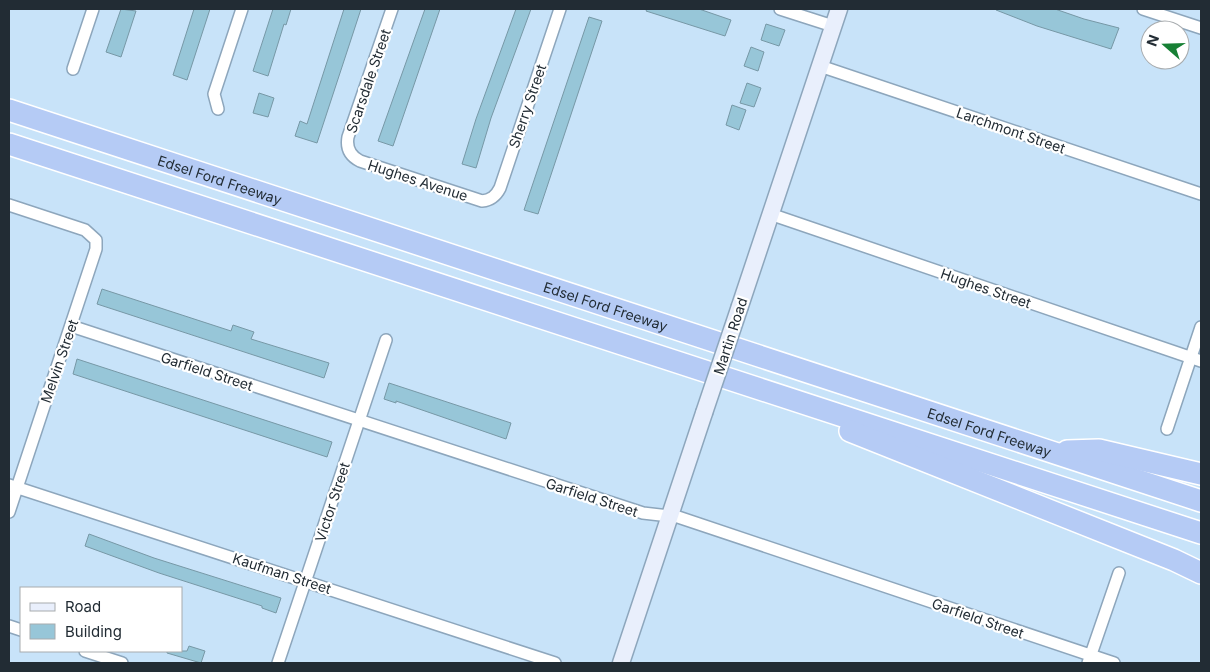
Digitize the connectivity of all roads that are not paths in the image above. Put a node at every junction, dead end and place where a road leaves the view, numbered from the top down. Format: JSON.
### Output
{"nodes":[{"id":1,"x":93,"y":9,"type":"edge"},
{"id":2,"x":242,"y":9,"type":"edge"},
{"id":3,"x":392,"y":9,"type":"edge"},
{"id":4,"x":560,"y":9,"type":"edge"},
{"id":5,"x":780,"y":9,"type":"edge"},
{"id":6,"x":839,"y":9,"type":"edge"},
{"id":7,"x":1142,"y":9,"type":"edge"},
{"id":8,"x":833,"y":26,"type":"junction"},
{"id":9,"x":1201,"y":28,"type":"edge"},
{"id":10,"x":820,"y":66,"type":"junction"},
{"id":11,"x":73,"y":69,"type":"dead end"},
{"id":12,"x":9,"y":95,"type":"edge"},
{"id":13,"x":218,"y":109,"type":"dead end"},
{"id":14,"x":9,"y":110,"type":"edge"},
{"id":15,"x":101,"y":140,"type":"junction"},
{"id":16,"x":10,"y":144,"type":"edge"},
{"id":17,"x":350,"y":153,"type":"joint"},
{"id":18,"x":1201,"y":194,"type":"edge"},
{"id":19,"x":488,"y":200,"type":"joint"},
{"id":20,"x":11,"y":206,"type":"edge"},
{"id":21,"x":770,"y":214,"type":"junction"},
{"id":22,"x":71,"y":326,"type":"junction"},
{"id":23,"x":1201,"y":327,"type":"edge"},
{"id":24,"x":386,"y":340,"type":"dead end"},
{"id":25,"x":1196,"y":359,"type":"edge"},
{"id":26,"x":759,"y":388,"type":"junction"},
{"id":27,"x":359,"y":420,"type":"junction"},
{"id":28,"x":1167,"y":429,"type":"dead end"},
{"id":29,"x":1049,"y":451,"type":"junction"},
{"id":30,"x":1201,"y":474,"type":"edge"},
{"id":31,"x":13,"y":486,"type":"edge"},
{"id":32,"x":1201,"y":501,"type":"edge"},
{"id":33,"x":9,"y":512,"type":"edge"},
{"id":34,"x":670,"y":516,"type":"junction"},
{"id":35,"x":1201,"y":533,"type":"edge"},
{"id":36,"x":1119,"y":573,"type":"dead end"},
{"id":37,"x":1201,"y":573,"type":"edge"},
{"id":38,"x":306,"y":581,"type":"junction"},
{"id":39,"x":87,"y":652,"type":"edge"},
{"id":40,"x":1089,"y":659,"type":"edge"},
{"id":41,"x":122,"y":663,"type":"edge"},
{"id":42,"x":278,"y":663,"type":"edge"},
{"id":43,"x":555,"y":663,"type":"edge"},
{"id":44,"x":620,"y":663,"type":"edge"},
{"id":45,"x":1114,"y":663,"type":"edge"}],
"edges":[{"from":1,"to":11,"type":"street"},
{"from":2,"to":13,"type":"street"},
{"from":3,"to":17,"type":"street","name":"Scarsdale Street"},
{"from":4,"to":19,"type":"street","name":"Sherry Street"},
{"from":5,"to":8,"type":"street"},
{"from":6,"to":8,"type":"street","name":"Martin Road"},
{"from":7,"to":9,"type":"street"},
{"from":8,"to":10,"type":"street","name":"Martin Road"},
{"from":10,"to":18,"type":"street","name":"Larchmont Street"},
{"from":10,"to":21,"type":"street","name":"Martin Road"},
{"from":12,"to":15,"type":"highway"},
{"from":14,"to":15,"type":"highway","name":"Edsel Ford Freeway"},
{"from":15,"to":29,"type":"highway","name":"Edsel Ford Freeway"},
{"from":16,"to":26,"type":"highway"},
{"from":17,"to":19,"type":"street","name":"Hughes Avenue"},
{"from":20,"to":22,"type":"street","name":"Melvin Street"},
{"from":21,"to":25,"type":"street","name":"Hughes Street"},
{"from":21,"to":34,"type":"street","name":"Martin Road","bridge":true},
{"from":22,"to":27,"type":"street","name":"Garfield Street"},
{"from":22,"to":31,"type":"street","name":"Melvin Street"},
{"from":23,"to":25,"type":"street"},
{"from":24,"to":27,"type":"street","name":"Victor Street"},
{"from":25,"to":28,"type":"street"},
{"from":26,"to":35,"type":"highway"},
{"from":26,"to":37,"type":"highway"},
{"from":27,"to":34,"type":"street","name":"Garfield Street"},
{"from":27,"to":38,"type":"street","name":"Victor Street"},
{"from":29,"to":30,"type":"highway"},
{"from":29,"to":32,"type":"highway","name":"Edsel Ford Freeway"},
{"from":31,"to":33,"type":"street","name":"Melvin Street"},
{"from":31,"to":38,"type":"street","name":"Kaufman Street"},
{"from":34,"to":40,"type":"street","name":"Garfield Street"},
{"from":34,"to":44,"type":"street","name":"Martin Road"},
{"from":36,"to":40,"type":"street"},
{"from":38,"to":42,"type":"street","name":"Victor Street"},
{"from":38,"to":43,"type":"street","name":"Kaufman Street"},
{"from":39,"to":41,"type":"street"},
{"from":40,"to":45,"type":"street","name":"Garfield Street"}]}
